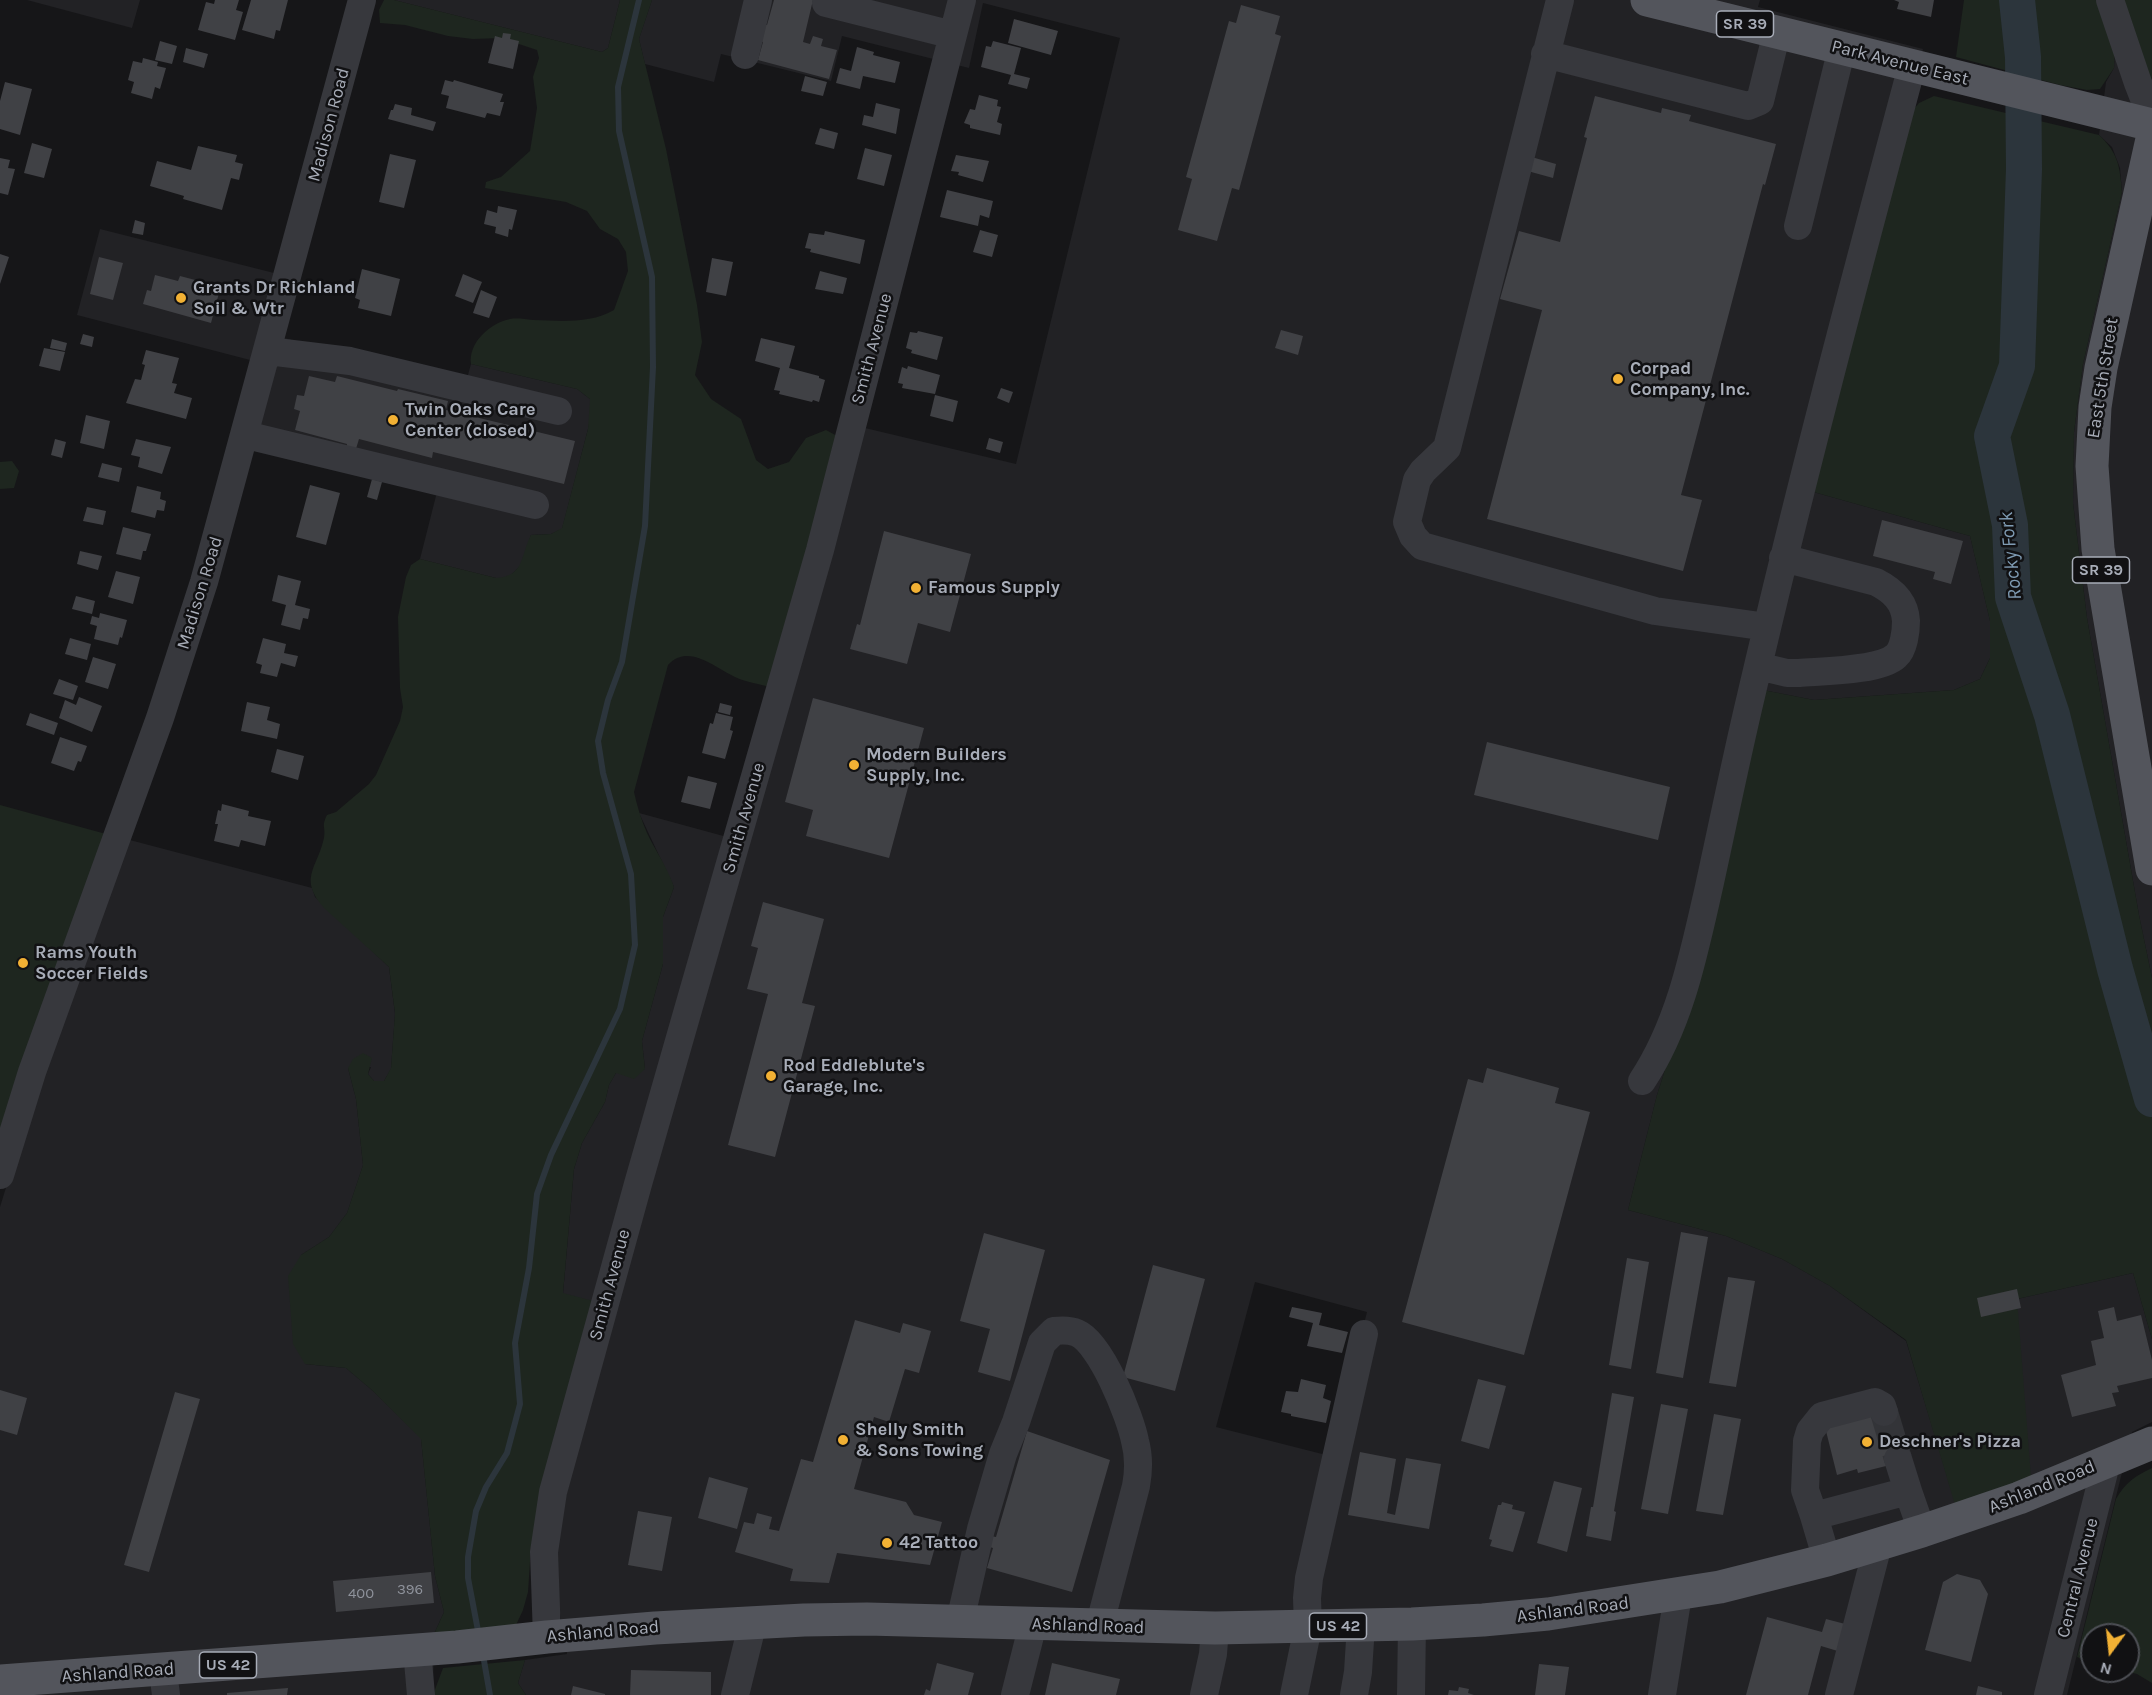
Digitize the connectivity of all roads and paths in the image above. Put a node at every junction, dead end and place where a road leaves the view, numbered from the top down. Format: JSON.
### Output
{"nodes":[{"id":1,"x":362,"y":0,"type":"edge"},
{"id":2,"x":758,"y":0,"type":"edge"},
{"id":3,"x":962,"y":0,"type":"edge"},
{"id":4,"x":1560,"y":0,"type":"edge"},
{"id":5,"x":1647,"y":0,"type":"edge"},
{"id":6,"x":2110,"y":0,"type":"edge"},
{"id":7,"x":826,"y":3,"type":"dead end"},
{"id":8,"x":1777,"y":32,"type":"junction"},
{"id":9,"x":953,"y":35,"type":"junction"},
{"id":10,"x":1842,"y":48,"type":"junction"},
{"id":11,"x":1545,"y":54,"type":"junction"},
{"id":12,"x":745,"y":55,"type":"dead end"},
{"id":13,"x":1912,"y":66,"type":"junction"},
{"id":14,"x":2152,"y":119,"type":"edge"},
{"id":15,"x":2152,"y":125,"type":"edge"},
{"id":16,"x":2152,"y":139,"type":"edge"},
{"id":17,"x":1798,"y":226,"type":"dead end"},
{"id":18,"x":268,"y":351,"type":"junction"},
{"id":19,"x":558,"y":411,"type":"dead end"},
{"id":20,"x":246,"y":435,"type":"junction"},
{"id":21,"x":535,"y":505,"type":"dead end"},
{"id":22,"x":1783,"y":558,"type":"junction"},
{"id":23,"x":1767,"y":627,"type":"junction"},
{"id":24,"x":1758,"y":666,"type":"junction"},
{"id":25,"x":2152,"y":869,"type":"edge"},
{"id":26,"x":1642,"y":1081,"type":"dead end"},
{"id":27,"x":0,"y":1175,"type":"edge"},
{"id":28,"x":1364,"y":1334,"type":"dead end"},
{"id":29,"x":1884,"y":1412,"type":"dead end"},
{"id":30,"x":2152,"y":1443,"type":"edge"},
{"id":31,"x":1898,"y":1459,"type":"tunnel mouth"},
{"id":32,"x":2107,"y":1460,"type":"junction"},
{"id":33,"x":1908,"y":1491,"type":"junction"},
{"id":34,"x":1814,"y":1516,"type":"junction"},
{"id":35,"x":1922,"y":1531,"type":"junction"},
{"id":36,"x":1878,"y":1545,"type":"junction"},
{"id":37,"x":1827,"y":1560,"type":"junction"},
{"id":38,"x":1678,"y":1595,"type":"junction"},
{"id":39,"x":960,"y":1621,"type":"junction"},
{"id":40,"x":753,"y":1622,"type":"junction"},
{"id":41,"x":1033,"y":1624,"type":"junction"},
{"id":42,"x":1412,"y":1624,"type":"junction"},
{"id":43,"x":1361,"y":1625,"type":"junction"},
{"id":44,"x":1099,"y":1627,"type":"junction"},
{"id":45,"x":1215,"y":1628,"type":"junction"},
{"id":46,"x":1308,"y":1628,"type":"junction"},
{"id":47,"x":546,"y":1637,"type":"junction"},
{"id":48,"x":417,"y":1650,"type":"junction"},
{"id":49,"x":0,"y":1682,"type":"edge"},
{"id":50,"x":165,"y":1683,"type":"edge"},
{"id":51,"x":63,"y":1686,"type":"edge"},
{"id":52,"x":1210,"y":1694,"type":"edge"},
{"id":53,"x":421,"y":1695,"type":"edge"},
{"id":54,"x":735,"y":1695,"type":"edge"},
{"id":55,"x":1015,"y":1695,"type":"edge"},
{"id":56,"x":1294,"y":1695,"type":"edge"},
{"id":57,"x":1354,"y":1695,"type":"edge"},
{"id":58,"x":1411,"y":1695,"type":"edge"},
{"id":59,"x":1662,"y":1695,"type":"edge"},
{"id":60,"x":1839,"y":1695,"type":"edge"},
{"id":61,"x":2048,"y":1695,"type":"edge"}],
"edges":[{"from":1,"to":18,"type":"street","name":"Madison Road"},
{"from":2,"to":12,"type":"street"},
{"from":3,"to":9,"type":"street","name":"Smith Avenue"},
{"from":4,"to":11,"type":"street"},
{"from":5,"to":8,"type":"main road","name":"Park Avenue East","number":"SR 39"},
{"from":6,"to":14,"type":"street"},
{"from":7,"to":9,"type":"street"},
{"from":8,"to":10,"type":"main road","name":"Park Avenue East","number":"SR 39"},
{"from":8,"to":11,"type":"street"},
{"from":9,"to":47,"type":"street","name":"Smith Avenue"},
{"from":10,"to":13,"type":"main road","name":"Park Avenue East","number":"SR 39"},
{"from":10,"to":17,"type":"street"},
{"from":11,"to":23,"type":"street"},
{"from":13,"to":15,"type":"main road","name":"Park Avenue East","number":"SR 39"},
{"from":13,"to":22,"type":"street"},
{"from":16,"to":25,"type":"main road","name":"East 5th Street","number":"SR 39"},
{"from":18,"to":19,"type":"street"},
{"from":18,"to":20,"type":"street","name":"Madison Road"},
{"from":20,"to":21,"type":"street"},
{"from":20,"to":27,"type":"street","name":"Madison Road"},
{"from":22,"to":23,"type":"street"},
{"from":22,"to":24,"type":"street"},
{"from":23,"to":24,"type":"street"},
{"from":24,"to":26,"type":"street"},
{"from":28,"to":46,"type":"street"},
{"from":29,"to":34,"type":"street"},
{"from":30,"to":32,"type":"main road","name":"Ashland Road","number":"US 42"},
{"from":31,"to":33,"type":"street"},
{"from":32,"to":35,"type":"main road","name":"Ashland Road","number":"US 42"},
{"from":32,"to":61,"type":"street","name":"Central Avenue"},
{"from":33,"to":34,"type":"street"},
{"from":33,"to":35,"type":"street"},
{"from":34,"to":37,"type":"street"},
{"from":35,"to":36,"type":"main road","name":"Ashland Road","number":"US 42"},
{"from":36,"to":37,"type":"main road","name":"Ashland Road","number":"US 42"},
{"from":36,"to":60,"type":"street"},
{"from":37,"to":38,"type":"main road","name":"Ashland Road","number":"US 42"},
{"from":38,"to":42,"type":"main road","name":"Ashland Road","number":"US 42"},
{"from":38,"to":59,"type":"street"},
{"from":39,"to":40,"type":"main road","name":"Ashland Road","number":"US 42"},
{"from":39,"to":41,"type":"main road","name":"Ashland Road","number":"US 42"},
{"from":39,"to":44,"type":"street"},
{"from":40,"to":47,"type":"main road","name":"Ashland Road","number":"US 42"},
{"from":40,"to":54,"type":"street"},
{"from":41,"to":44,"type":"main road","name":"Ashland Road","number":"US 42"},
{"from":41,"to":55,"type":"street"},
{"from":42,"to":43,"type":"main road","name":"Ashland Road","number":"US 42"},
{"from":42,"to":58,"type":"street"},
{"from":43,"to":46,"type":"main road","name":"Ashland Road","number":"US 42"},
{"from":43,"to":57,"type":"street"},
{"from":44,"to":45,"type":"main road","name":"Ashland Road","number":"US 42"},
{"from":45,"to":46,"type":"main road","name":"Ashland Road","number":"US 42"},
{"from":45,"to":52,"type":"street"},
{"from":46,"to":56,"type":"street"},
{"from":47,"to":48,"type":"main road","name":"Ashland Road","number":"US 42"},
{"from":48,"to":50,"type":"main road","name":"Ashland Road","number":"US 42"},
{"from":48,"to":53,"type":"street"},
{"from":49,"to":51,"type":"main road","name":"Ashland Road","number":"US 42"},
{"from":50,"to":51,"type":"main road","name":"Ashland Road","number":"US 42"}]}
